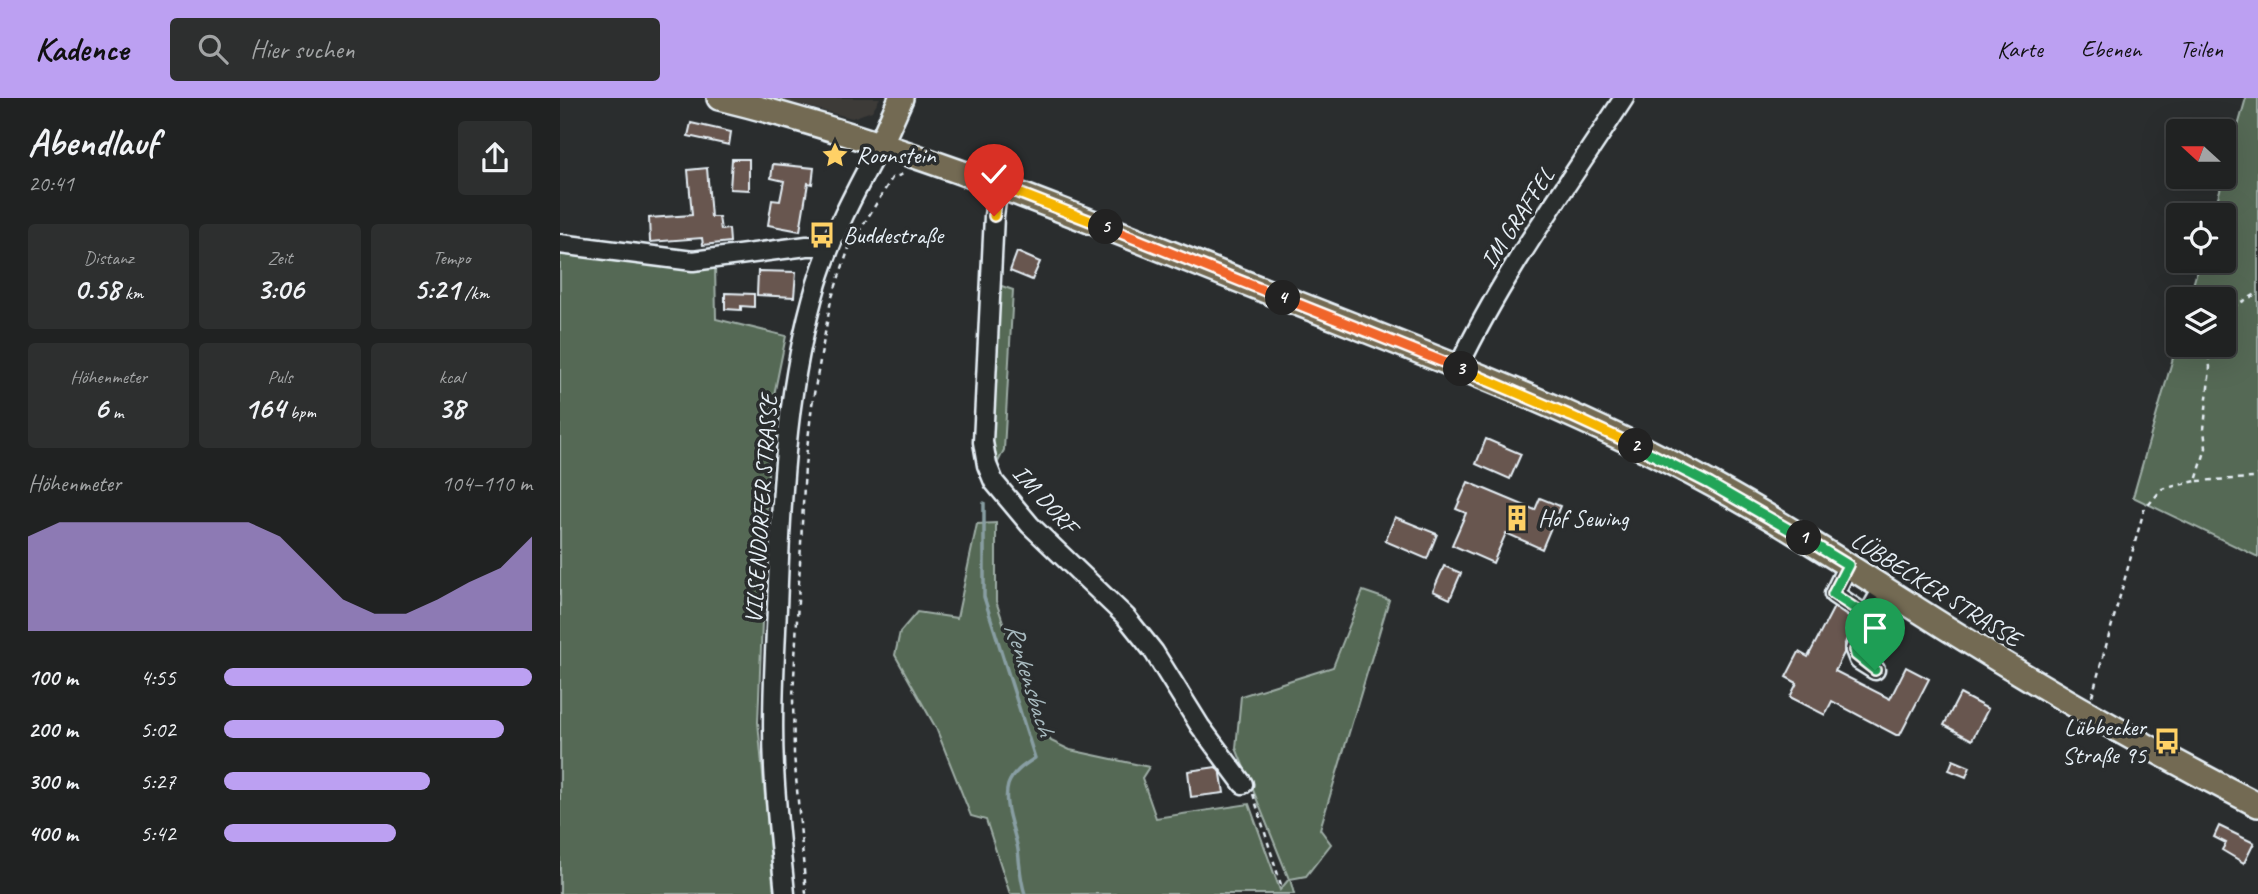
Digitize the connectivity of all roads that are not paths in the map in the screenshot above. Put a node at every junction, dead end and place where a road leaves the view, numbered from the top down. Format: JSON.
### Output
{"nodes":[{"id":1,"x":719,"y":98,"type":"edge"},
{"id":2,"x":901,"y":98,"type":"edge"},
{"id":3,"x":1624,"y":98,"type":"edge"},
{"id":4,"x":881,"y":143,"type":"junction"},
{"id":5,"x":998,"y":185,"type":"junction"},
{"id":6,"x":560,"y":244,"type":"edge"},
{"id":7,"x":831,"y":246,"type":"junction"},
{"id":8,"x":1458,"y":368,"type":"junction"},
{"id":9,"x":1848,"y":565,"type":"junction"},
{"id":10,"x":1884,"y":587,"type":"junction"},
{"id":11,"x":1868,"y":617,"type":"junction"},
{"id":12,"x":1875,"y":670,"type":"dead end"},
{"id":13,"x":1242,"y":784,"type":"road end"},
{"id":14,"x":2258,"y":805,"type":"edge"},
{"id":15,"x":785,"y":894,"type":"edge"}],
"edges":[{"from":1,"to":4,"type":"main road","name":"LÜBBECKER STRASSE"},
{"from":2,"to":4,"type":"main road"},
{"from":3,"to":8,"type":"street","name":"IM GRAFFEL"},
{"from":4,"to":5,"type":"main road","name":"LÜBBECKER STRASSE"},
{"from":4,"to":7,"type":"street","name":"VILSENDORFER STRASSE"},
{"from":5,"to":8,"type":"main road","name":"LÜBBECKER STRASSE"},
{"from":5,"to":13,"type":"street","name":"IM DORF"},
{"from":6,"to":7,"type":"street"},
{"from":7,"to":15,"type":"street","name":"VILSENDORFER STRASSE"},
{"from":8,"to":9,"type":"main road","name":"LÜBBECKER STRASSE"},
{"from":9,"to":10,"type":"main road","name":"LÜBBECKER STRASSE"},
{"from":9,"to":11,"type":"street"},
{"from":10,"to":11,"type":"street"},
{"from":10,"to":14,"type":"main road","name":"LÜBBECKER STRASSE"},
{"from":11,"to":12,"type":"street"}]}
